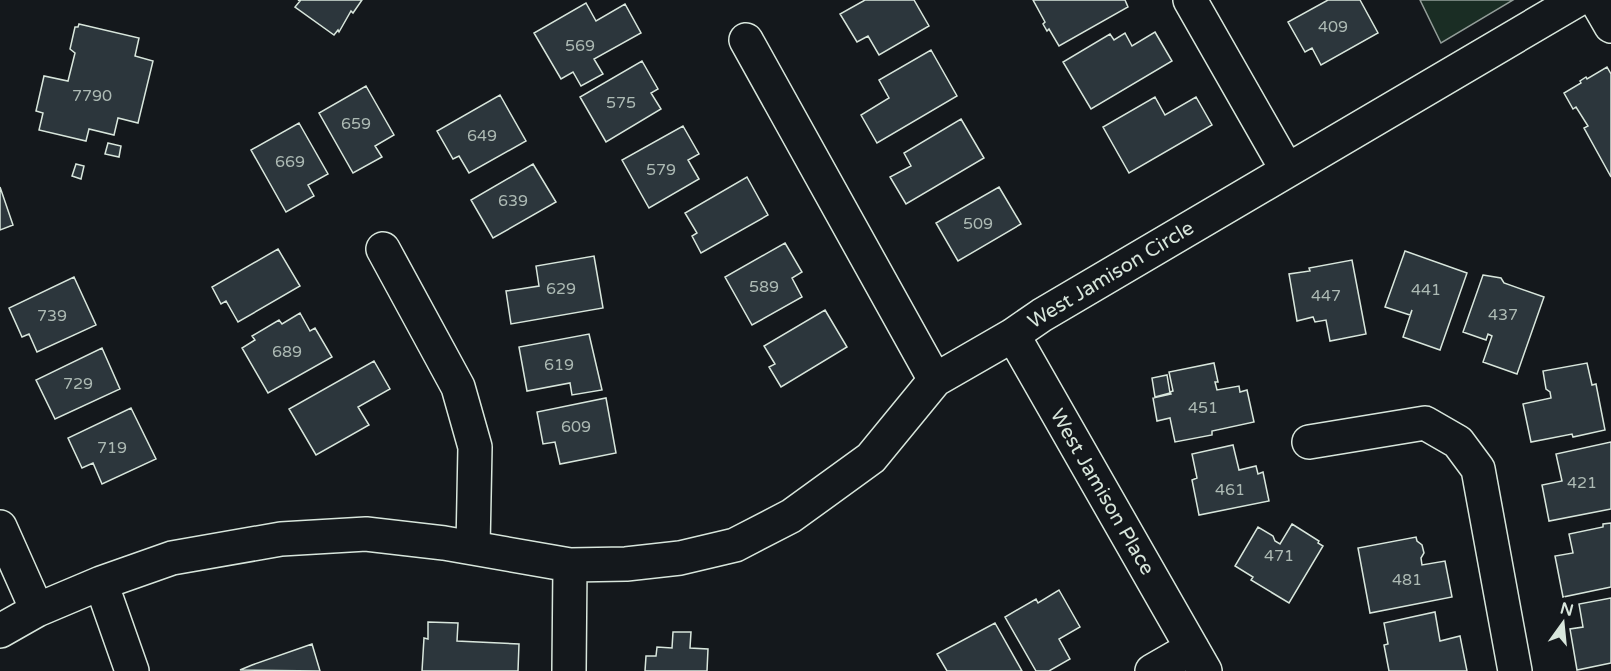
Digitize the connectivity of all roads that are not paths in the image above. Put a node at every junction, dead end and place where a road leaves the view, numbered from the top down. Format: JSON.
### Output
{"nodes":[{"id":1,"x":1190,"y":0,"type":"edge"},
{"id":2,"x":1577,"y":0,"type":"edge"},
{"id":3,"x":1596,"y":0,"type":"edge"},
{"id":4,"x":1611,"y":26,"type":"edge"},
{"id":5,"x":746,"y":40,"type":"dead end"},
{"id":6,"x":1287,"y":170,"type":"junction"},
{"id":7,"x":382,"y":249,"type":"dead end"},
{"id":8,"x":1013,"y":335,"type":"junction"},
{"id":9,"x":935,"y":380,"type":"junction"},
{"id":10,"x":1309,"y":442,"type":"dead end"},
{"id":11,"x":0,"y":527,"type":"edge"},
{"id":12,"x":473,"y":547,"type":"junction"},
{"id":13,"x":570,"y":565,"type":"junction"},
{"id":14,"x":100,"y":583,"type":"junction"},
{"id":15,"x":37,"y":610,"type":"junction"},
{"id":16,"x":0,"y":631,"type":"edge"},
{"id":17,"x":1198,"y":660,"type":"edge"},
{"id":18,"x":132,"y":671,"type":"edge"},
{"id":19,"x":569,"y":671,"type":"edge"},
{"id":20,"x":1152,"y":671,"type":"edge"},
{"id":21,"x":1515,"y":671,"type":"edge"}],
"edges":[{"from":1,"to":6,"type":"street"},
{"from":2,"to":6,"type":"street","name":"West Jamison Circle"},
{"from":3,"to":4,"type":"street"},
{"from":5,"to":9,"type":"street"},
{"from":6,"to":8,"type":"street","name":"West Jamison Circle"},
{"from":7,"to":12,"type":"street"},
{"from":8,"to":9,"type":"street","name":"West Jamison Circle"},
{"from":8,"to":17,"type":"street","name":"West Jamison Place"},
{"from":9,"to":13,"type":"street","name":"West Jamison Circle"},
{"from":10,"to":21,"type":"street"},
{"from":11,"to":15,"type":"street"},
{"from":12,"to":13,"type":"street","name":"West Jamison Circle"},
{"from":12,"to":14,"type":"street","name":"West Jamison Circle"},
{"from":13,"to":19,"type":"street"},
{"from":14,"to":15,"type":"street","name":"West Jamison Circle"},
{"from":14,"to":18,"type":"street"},
{"from":15,"to":16,"type":"street","name":"West Jamison Circle"},
{"from":17,"to":20,"type":"street","name":"West Jamison Place"}]}
